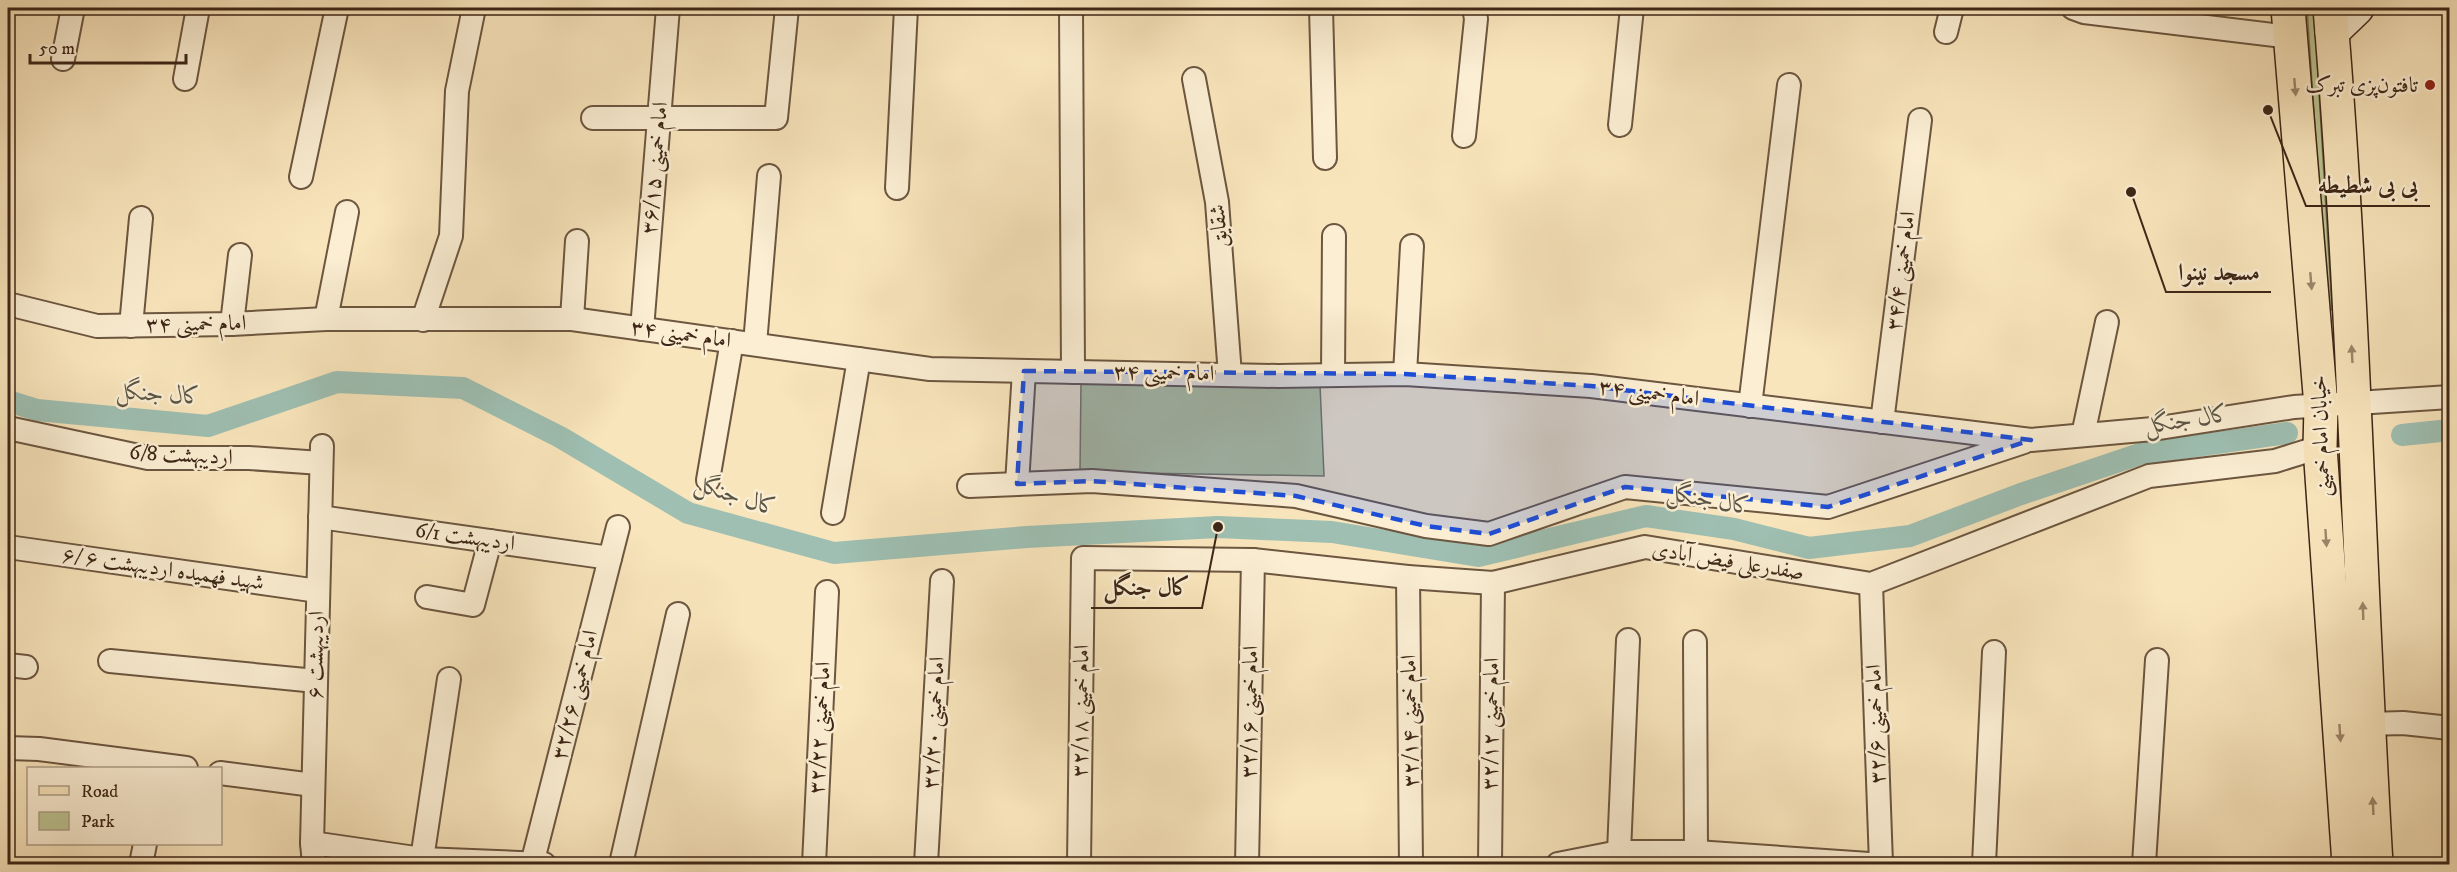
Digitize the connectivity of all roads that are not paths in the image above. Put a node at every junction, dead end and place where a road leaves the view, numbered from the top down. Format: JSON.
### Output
{"nodes":[{"id":1,"x":73,"y":8,"type":"edge"},
{"id":2,"x":198,"y":8,"type":"edge"},
{"id":3,"x":337,"y":8,"type":"edge"},
{"id":4,"x":474,"y":8,"type":"edge"},
{"id":5,"x":668,"y":8,"type":"edge"},
{"id":6,"x":787,"y":8,"type":"edge"},
{"id":7,"x":906,"y":8,"type":"edge"},
{"id":8,"x":1071,"y":8,"type":"edge"},
{"id":9,"x":1321,"y":8,"type":"edge"},
{"id":10,"x":1474,"y":8,"type":"edge"},
{"id":11,"x":1632,"y":8,"type":"edge"},
{"id":12,"x":1953,"y":8,"type":"edge"},
{"id":13,"x":2357,"y":8,"type":"edge"},
{"id":14,"x":2080,"y":9,"type":"edge"},
{"id":15,"x":2331,"y":20,"type":"edge"},
{"id":16,"x":2289,"y":22,"type":"edge"},
{"id":17,"x":1946,"y":32,"type":"dead end"},
{"id":18,"x":63,"y":59,"type":"dead end"},
{"id":19,"x":184,"y":79,"type":"dead end"},
{"id":20,"x":1194,"y":79,"type":"dead end"},
{"id":21,"x":1789,"y":85,"type":"dead end"},
{"id":22,"x":593,"y":118,"type":"dead end"},
{"id":23,"x":659,"y":118,"type":"junction"},
{"id":24,"x":1920,"y":120,"type":"dead end"},
{"id":25,"x":1620,"y":125,"type":"dead end"},
{"id":26,"x":1464,"y":136,"type":"dead end"},
{"id":27,"x":1325,"y":158,"type":"dead end"},
{"id":28,"x":770,"y":176,"type":"dead end"},
{"id":29,"x":301,"y":177,"type":"dead end"},
{"id":30,"x":897,"y":188,"type":"dead end"},
{"id":31,"x":348,"y":212,"type":"dead end"},
{"id":32,"x":141,"y":218,"type":"dead end"},
{"id":33,"x":1334,"y":236,"type":"dead end"},
{"id":34,"x":577,"y":241,"type":"dead end"},
{"id":35,"x":1412,"y":246,"type":"dead end"},
{"id":36,"x":240,"y":255,"type":"dead end"},
{"id":37,"x":8,"y":304,"type":"edge"},
{"id":38,"x":326,"y":319,"type":"junction"},
{"id":39,"x":572,"y":319,"type":"junction"},
{"id":40,"x":423,"y":320,"type":"junction"},
{"id":41,"x":2107,"y":322,"type":"dead end"},
{"id":42,"x":232,"y":324,"type":"junction"},
{"id":43,"x":131,"y":326,"type":"junction"},
{"id":44,"x":642,"y":329,"type":"junction"},
{"id":45,"x":732,"y":341,"type":"junction"},
{"id":46,"x":755,"y":344,"type":"junction"},
{"id":47,"x":859,"y":359,"type":"junction"},
{"id":48,"x":1024,"y":370,"type":"junction"},
{"id":49,"x":1074,"y":372,"type":"junction"},
{"id":50,"x":1405,"y":374,"type":"junction"},
{"id":51,"x":1230,"y":375,"type":"junction"},
{"id":52,"x":1333,"y":375,"type":"junction"},
{"id":53,"x":2450,"y":397,"type":"edge"},
{"id":54,"x":2355,"y":404,"type":"junction"},
{"id":55,"x":1750,"y":406,"type":"junction"},
{"id":56,"x":2321,"y":406,"type":"junction"},
{"id":57,"x":1882,"y":422,"type":"junction"},
{"id":58,"x":8,"y":428,"type":"edge"},
{"id":59,"x":2083,"y":435,"type":"junction"},
{"id":60,"x":2031,"y":440,"type":"junction"},
{"id":61,"x":2320,"y":447,"type":"junction"},
{"id":62,"x":321,"y":455,"type":"joint"},
{"id":63,"x":708,"y":480,"type":"dead end"},
{"id":64,"x":1017,"y":484,"type":"junction"},
{"id":65,"x":969,"y":486,"type":"dead end"},
{"id":66,"x":833,"y":513,"type":"dead end"},
{"id":67,"x":320,"y":517,"type":"junction"},
{"id":68,"x":618,"y":527,"type":"dead end"},
{"id":69,"x":490,"y":541,"type":"junction"},
{"id":70,"x":8,"y":547,"type":"edge"},
{"id":71,"x":610,"y":558,"type":"junction"},
{"id":72,"x":1083,"y":558,"type":"joint"},
{"id":73,"x":1253,"y":560,"type":"junction"},
{"id":74,"x":1408,"y":577,"type":"junction"},
{"id":75,"x":942,"y":581,"type":"dead end"},
{"id":76,"x":1492,"y":583,"type":"junction"},
{"id":77,"x":1871,"y":584,"type":"junction"},
{"id":78,"x":318,"y":591,"type":"junction"},
{"id":79,"x":827,"y":592,"type":"dead end"},
{"id":80,"x":427,"y":597,"type":"dead end"},
{"id":81,"x":678,"y":614,"type":"dead end"},
{"id":82,"x":1629,"y":640,"type":"dead end"},
{"id":83,"x":1695,"y":642,"type":"dead end"},
{"id":84,"x":1994,"y":652,"type":"dead end"},
{"id":85,"x":2157,"y":660,"type":"dead end"},
{"id":86,"x":110,"y":661,"type":"dead end"},
{"id":87,"x":449,"y":679,"type":"dead end"},
{"id":88,"x":316,"y":681,"type":"junction"},
{"id":89,"x":2368,"y":724,"type":"junction"},
{"id":90,"x":2450,"y":728,"type":"edge"},
{"id":91,"x":8,"y":748,"type":"edge"},
{"id":92,"x":39,"y":759,"type":"edge"},
{"id":93,"x":157,"y":766,"type":"edge"},
{"id":94,"x":222,"y":773,"type":"edge"},
{"id":95,"x":313,"y":785,"type":"junction"},
{"id":96,"x":145,"y":845,"type":"edge"},
{"id":97,"x":1619,"y":852,"type":"junction"},
{"id":98,"x":1696,"y":852,"type":"junction"},
{"id":99,"x":313,"y":854,"type":"edge"},
{"id":100,"x":422,"y":859,"type":"junction"},
{"id":101,"x":141,"y":864,"type":"edge"},
{"id":102,"x":536,"y":864,"type":"edge"},
{"id":103,"x":621,"y":864,"type":"edge"},
{"id":104,"x":814,"y":864,"type":"edge"},
{"id":105,"x":926,"y":864,"type":"edge"},
{"id":106,"x":1079,"y":864,"type":"edge"},
{"id":107,"x":1247,"y":864,"type":"edge"},
{"id":108,"x":1412,"y":864,"type":"edge"},
{"id":109,"x":1490,"y":864,"type":"edge"},
{"id":110,"x":1558,"y":864,"type":"edge"},
{"id":111,"x":1869,"y":864,"type":"edge"},
{"id":112,"x":1881,"y":864,"type":"edge"},
{"id":113,"x":1984,"y":864,"type":"edge"},
{"id":114,"x":2144,"y":864,"type":"edge"},
{"id":115,"x":2349,"y":864,"type":"edge"},
{"id":116,"x":2376,"y":864,"type":"edge"}],
"edges":[{"from":1,"to":18,"type":"street"},
{"from":2,"to":19,"type":"street"},
{"from":3,"to":29,"type":"street"},
{"from":4,"to":40,"type":"street"},
{"from":5,"to":23,"type":"street","name":"امام خمینی ۳۶/۱۵"},
{"from":6,"to":23,"type":"street"},
{"from":7,"to":30,"type":"street"},
{"from":8,"to":49,"type":"street"},
{"from":9,"to":27,"type":"street"},
{"from":10,"to":26,"type":"street"},
{"from":11,"to":25,"type":"street"},
{"from":12,"to":17,"type":"street"},
{"from":13,"to":15,"type":"street"},
{"from":14,"to":16,"type":"street"},
{"from":54,"to":15,"type":"main road","name":"خیابان امام خمینی","one_way":true},
{"from":16,"to":56,"type":"main road","name":"خیابان امام خمینی","one_way":true},
{"from":20,"to":51,"type":"street","name":"شقایق"},
{"from":21,"to":55,"type":"street"},
{"from":22,"to":23,"type":"street"},
{"from":23,"to":44,"type":"street","name":"امام خمینی ۳۶/۱۵"},
{"from":24,"to":57,"type":"street","name":"امام خمینی ۳۴/۴"},
{"from":28,"to":46,"type":"street"},
{"from":31,"to":38,"type":"street"},
{"from":32,"to":43,"type":"street"},
{"from":33,"to":52,"type":"street"},
{"from":34,"to":39,"type":"street"},
{"from":35,"to":50,"type":"street"},
{"from":36,"to":42,"type":"street"},
{"from":37,"to":43,"type":"street","name":"امام خمینی ۳۴"},
{"from":38,"to":40,"type":"street","name":"امام خمینی ۳۴"},
{"from":38,"to":42,"type":"street","name":"امام خمینی ۳۴"},
{"from":39,"to":40,"type":"street","name":"امام خمینی ۳۴"},
{"from":39,"to":44,"type":"street","name":"امام خمینی ۳۴"},
{"from":41,"to":59,"type":"street"},
{"from":42,"to":43,"type":"street","name":"امام خمینی ۳۴"},
{"from":44,"to":45,"type":"street","name":"امام خمینی ۳۴"},
{"from":45,"to":46,"type":"street","name":"امام خمینی ۳۴"},
{"from":45,"to":63,"type":"street"},
{"from":46,"to":47,"type":"street","name":"امام خمینی ۳۴"},
{"from":47,"to":48,"type":"street","name":"امام خمینی ۳۴"},
{"from":47,"to":66,"type":"street"},
{"from":48,"to":49,"type":"street","name":"امام خمینی ۳۴"},
{"from":48,"to":64,"type":"street"},
{"from":49,"to":51,"type":"street","name":"امام خمینی ۳۴"},
{"from":50,"to":52,"type":"street","name":"امام خمینی ۳۴"},
{"from":50,"to":55,"type":"street","name":"امام خمینی ۳۴"},
{"from":51,"to":52,"type":"street","name":"امام خمینی ۳۴"},
{"from":53,"to":54,"type":"street","name":"امام خمینی ۳۴"},
{"from":54,"to":56,"type":"street","name":"امام خمینی ۳۴"},
{"from":89,"to":54,"type":"main road","name":"خیابان امام خمینی","one_way":true},
{"from":55,"to":57,"type":"street","name":"امام خمینی ۳۴"},
{"from":56,"to":59,"type":"street","name":"امام خمینی ۳۴"},
{"from":56,"to":61,"type":"main road","name":"خیابان امام خمینی"},
{"from":57,"to":60,"type":"street","name":"امام خمینی ۳۴"},
{"from":58,"to":62,"type":"street","name":"اردیبهشت 6/8"},
{"from":59,"to":60,"type":"street","name":"امام خمینی ۳۴"},
{"from":60,"to":64,"type":"street"},
{"from":61,"to":77,"type":"street"},
{"from":61,"to":115,"type":"main road","name":"خیابان امام خمینی","one_way":true},
{"from":62,"to":67,"type":"street","name":"اردیبهشت ۶"},
{"from":64,"to":65,"type":"street"},
{"from":67,"to":69,"type":"street","name":"اردیبهشت 6/1"},
{"from":67,"to":78,"type":"street","name":"اردیبهشت ۶"},
{"from":68,"to":71,"type":"street","name":"امام خمینی ۳۲/۲۶"},
{"from":69,"to":71,"type":"street","name":"اردیبهشت 6/1"},
{"from":69,"to":80,"type":"street"},
{"from":70,"to":78,"type":"street","name":"شهید فهمیده اردیبهشت ۶ /۶"},
{"from":71,"to":102,"type":"street","name":"امام خمینی ۳۲/۲۶"},
{"from":72,"to":73,"type":"street","name":"صفدرعلی فیض آبادی"},
{"from":72,"to":106,"type":"street","name":"امام خمینی ۳۲/۱۸"},
{"from":73,"to":74,"type":"street","name":"صفدرعلی فیض آبادی"},
{"from":73,"to":107,"type":"street","name":"امام خمینی ۳۲/۱۶"},
{"from":74,"to":76,"type":"street","name":"صفدرعلی فیض آبادی"},
{"from":74,"to":108,"type":"street","name":"امام خمینی ۳۲/۱۴"},
{"from":75,"to":105,"type":"street","name":"امام خمینی ۳۲/۲۰"},
{"from":76,"to":77,"type":"street","name":"صفدرعلی فیض آبادی"},
{"from":76,"to":109,"type":"street","name":"امام خمینی ۳۲/۱۲"},
{"from":77,"to":112,"type":"street","name":"امام خمینی ۳۲/۶"},
{"from":78,"to":88,"type":"street","name":"اردیبهشت ۶"},
{"from":79,"to":104,"type":"street","name":"امام خمینی ۳۲/۲۲"},
{"from":81,"to":103,"type":"street"},
{"from":82,"to":97,"type":"street"},
{"from":83,"to":98,"type":"street"},
{"from":84,"to":113,"type":"street"},
{"from":85,"to":114,"type":"street"},
{"from":86,"to":88,"type":"street"},
{"from":87,"to":100,"type":"street"},
{"from":88,"to":95,"type":"street","name":"اردیبهشت ۶"},
{"from":89,"to":90,"type":"street"},
{"from":116,"to":89,"type":"main road","name":"خیابان امام خمینی","one_way":true},
{"from":91,"to":92,"type":"street"},
{"from":92,"to":93,"type":"street"},
{"from":94,"to":95,"type":"street"},
{"from":95,"to":99,"type":"street","name":"اردیبهشت ۶"},
{"from":96,"to":101,"type":"street"},
{"from":97,"to":98,"type":"street"},
{"from":97,"to":110,"type":"street"},
{"from":98,"to":111,"type":"street"},
{"from":99,"to":100,"type":"street"},
{"from":100,"to":102,"type":"street"}]}
